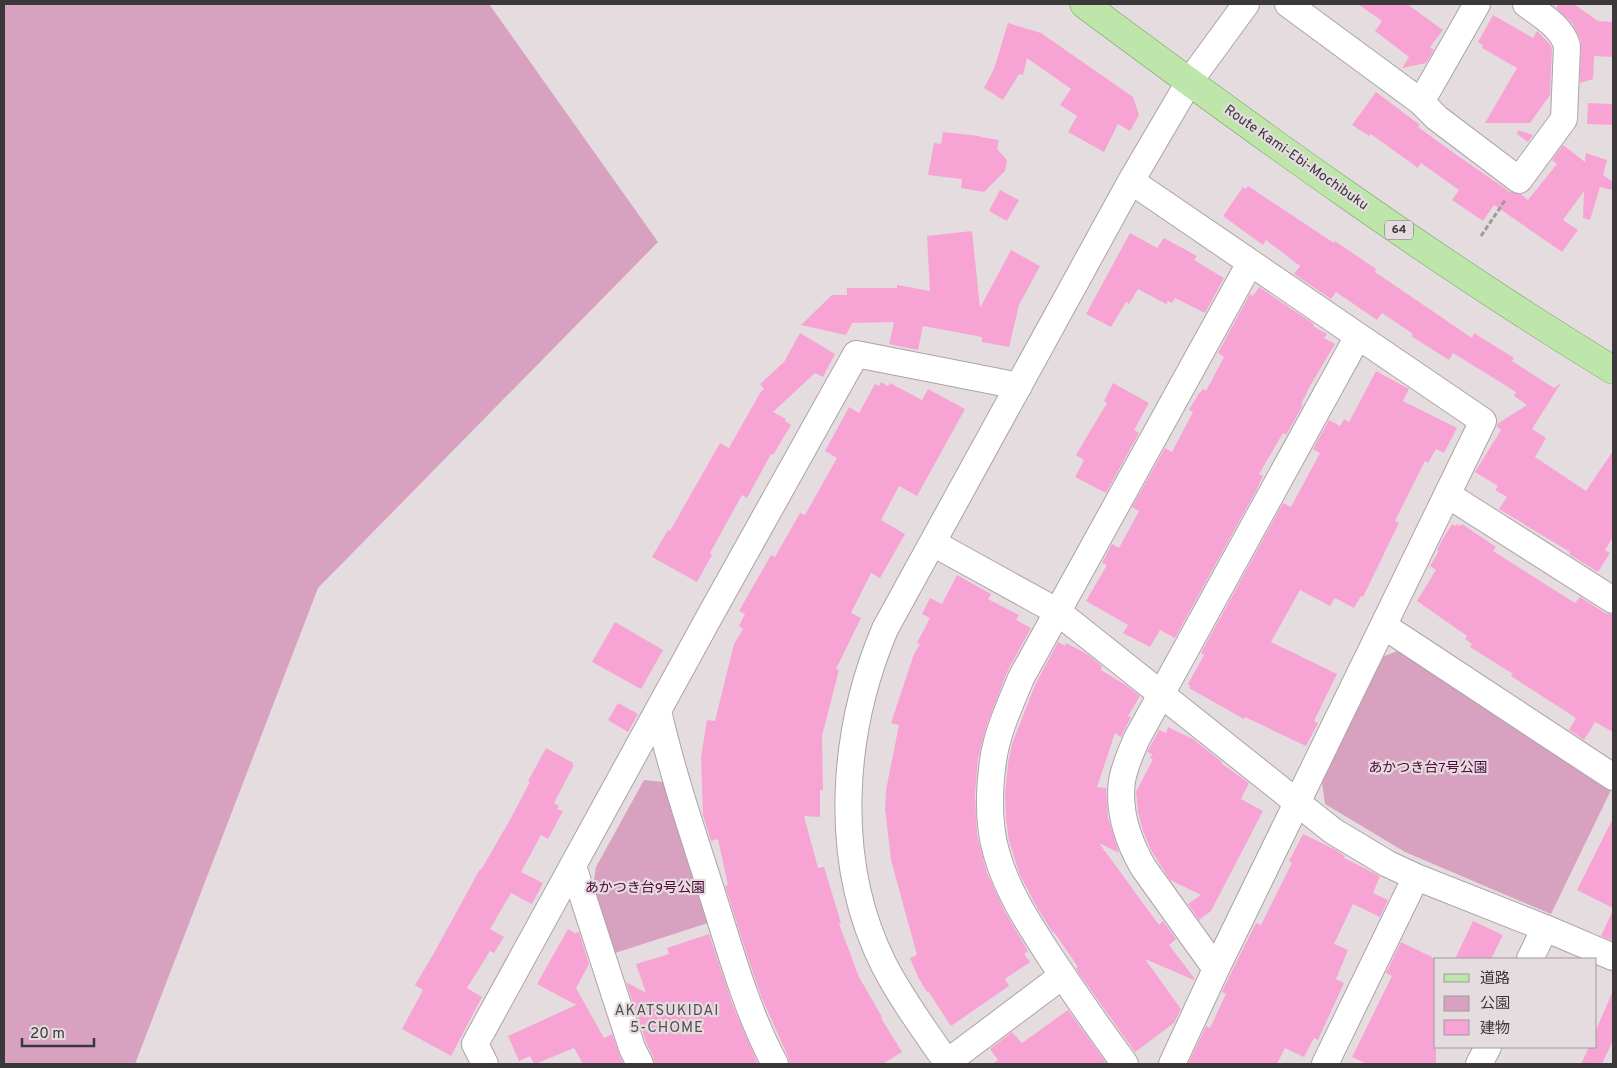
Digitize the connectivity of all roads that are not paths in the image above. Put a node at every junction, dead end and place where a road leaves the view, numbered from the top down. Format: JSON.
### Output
{"nodes":[{"id":1,"x":1084,"y":4,"type":"edge"},
{"id":2,"x":1246,"y":4,"type":"edge"},
{"id":3,"x":1288,"y":4,"type":"edge"},
{"id":4,"x":1477,"y":4,"type":"edge"},
{"id":5,"x":1526,"y":4,"type":"edge"},
{"id":6,"x":1189,"y":82,"type":"junction"},
{"id":7,"x":1421,"y":102,"type":"junction"},
{"id":8,"x":1131,"y":181,"type":"junction"},
{"id":9,"x":1250,"y":263,"type":"junction"},
{"id":10,"x":1358,"y":336,"type":"junction"},
{"id":11,"x":1613,"y":370,"type":"edge"},
{"id":12,"x":1019,"y":386,"type":"junction"},
{"id":13,"x":1448,"y":496,"type":"junction"},
{"id":14,"x":933,"y":543,"type":"junction"},
{"id":15,"x":1613,"y":600,"type":"edge"},
{"id":16,"x":1058,"y":612,"type":"junction"},
{"id":17,"x":1384,"y":626,"type":"junction"},
{"id":18,"x":1162,"y":695,"type":"junction"},
{"id":19,"x":658,"y":712,"type":"junction"},
{"id":20,"x":1613,"y":778,"type":"edge"},
{"id":21,"x":1297,"y":804,"type":"junction"},
{"id":22,"x":573,"y":866,"type":"junction"},
{"id":23,"x":1416,"y":878,"type":"junction"},
{"id":24,"x":1545,"y":928,"type":"junction"},
{"id":25,"x":1613,"y":957,"type":"edge"},
{"id":26,"x":1530,"y":958,"type":"edge"},
{"id":27,"x":1216,"y":968,"type":"junction"},
{"id":28,"x":1062,"y":976,"type":"junction"},
{"id":29,"x":1487,"y":1048,"type":"edge"},
{"id":30,"x":485,"y":1064,"type":"edge"},
{"id":31,"x":640,"y":1064,"type":"edge"},
{"id":32,"x":775,"y":1064,"type":"edge"},
{"id":33,"x":947,"y":1064,"type":"edge"},
{"id":34,"x":1125,"y":1064,"type":"edge"},
{"id":35,"x":1172,"y":1064,"type":"edge"},
{"id":36,"x":1325,"y":1064,"type":"edge"},
{"id":37,"x":1479,"y":1064,"type":"edge"}],
"edges":[{"from":1,"to":6,"type":"main road","name":"Route Kami-Ebi-Mochibuku","number":"64"},
{"from":2,"to":6,"type":"street"},
{"from":3,"to":7,"type":"street"},
{"from":4,"to":7,"type":"street"},
{"from":5,"to":7,"type":"street"},
{"from":6,"to":8,"type":"street"},
{"from":6,"to":11,"type":"main road","name":"Route Kami-Ebi-Mochibuku","number":"64"},
{"from":8,"to":9,"type":"street"},
{"from":8,"to":12,"type":"street"},
{"from":9,"to":10,"type":"street"},
{"from":9,"to":16,"type":"street"},
{"from":10,"to":13,"type":"street"},
{"from":10,"to":18,"type":"street"},
{"from":12,"to":14,"type":"street"},
{"from":12,"to":19,"type":"street"},
{"from":13,"to":15,"type":"street"},
{"from":13,"to":17,"type":"street"},
{"from":14,"to":16,"type":"street"},
{"from":14,"to":33,"type":"street"},
{"from":16,"to":18,"type":"street"},
{"from":16,"to":28,"type":"street"},
{"from":17,"to":20,"type":"street"},
{"from":17,"to":21,"type":"street"},
{"from":18,"to":21,"type":"street"},
{"from":18,"to":27,"type":"street"},
{"from":19,"to":22,"type":"street"},
{"from":19,"to":32,"type":"street"},
{"from":21,"to":23,"type":"street"},
{"from":21,"to":27,"type":"street"},
{"from":22,"to":30,"type":"street"},
{"from":22,"to":31,"type":"street"},
{"from":23,"to":24,"type":"street"},
{"from":23,"to":36,"type":"street"},
{"from":24,"to":25,"type":"street"},
{"from":24,"to":26,"type":"street"},
{"from":27,"to":35,"type":"street"},
{"from":28,"to":33,"type":"street"},
{"from":28,"to":34,"type":"street"},
{"from":29,"to":37,"type":"street"}]}
